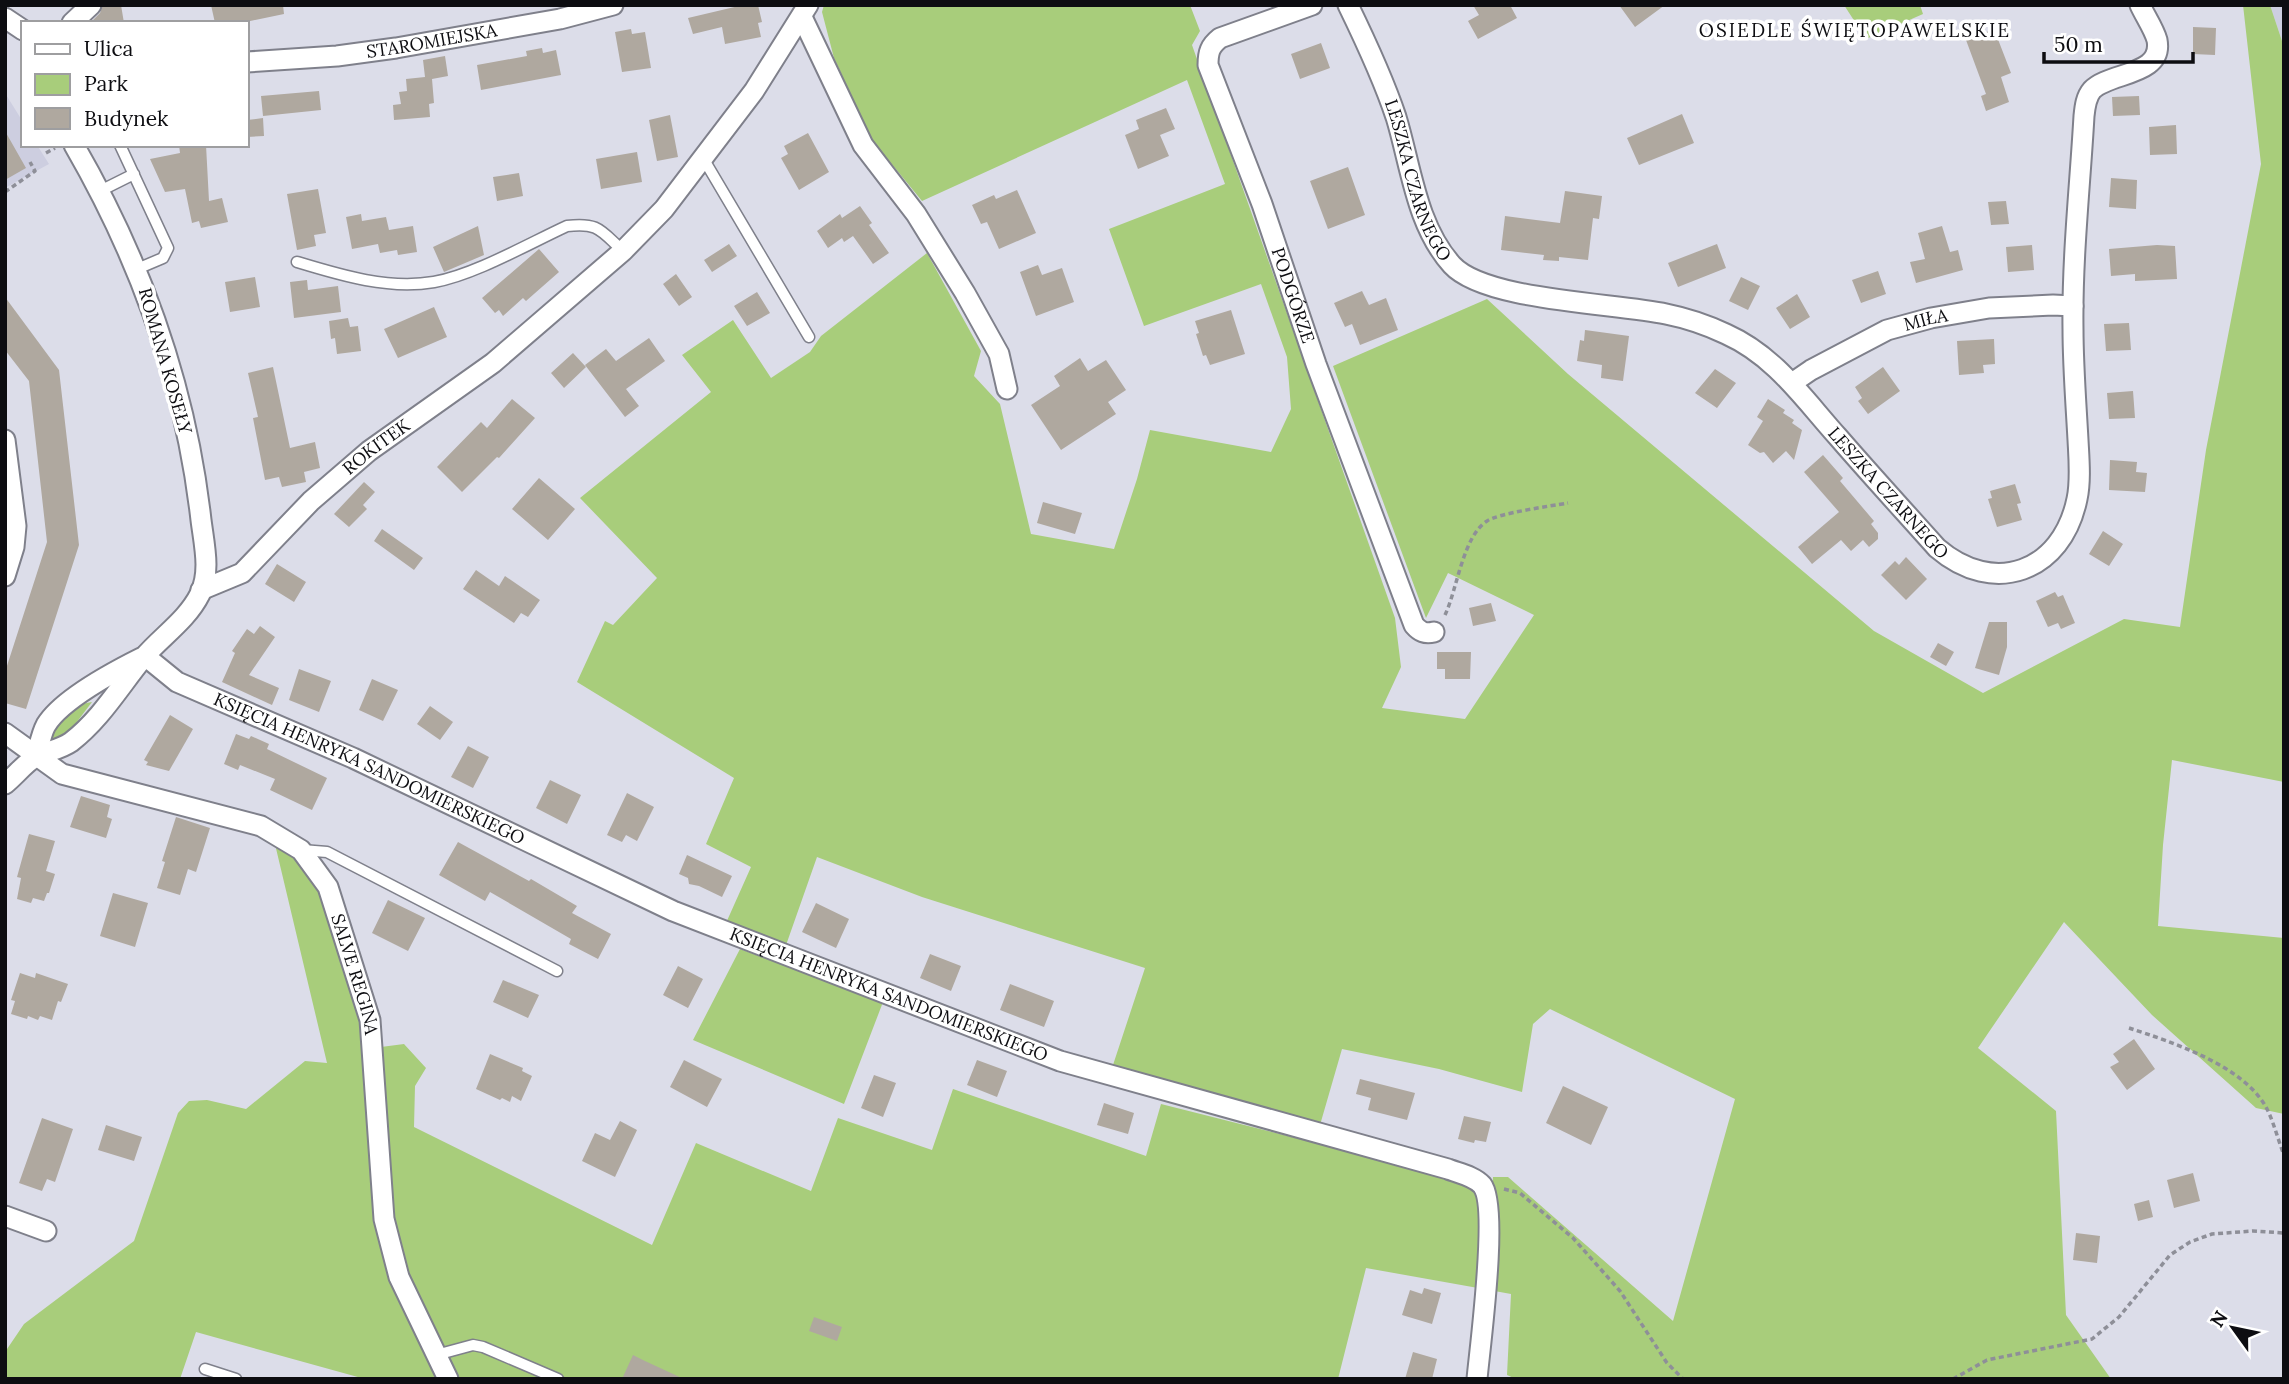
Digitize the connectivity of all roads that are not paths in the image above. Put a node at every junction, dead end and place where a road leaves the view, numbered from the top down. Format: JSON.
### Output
{"nodes":[{"id":1,"x":91,"y":5,"type":"edge"},
{"id":2,"x":613,"y":5,"type":"edge"},
{"id":3,"x":1312,"y":5,"type":"edge"},
{"id":4,"x":1348,"y":5,"type":"edge"},
{"id":5,"x":2140,"y":5,"type":"edge"},
{"id":6,"x":805,"y":11,"type":"edge"},
{"id":7,"x":5,"y":18,"type":"edge"},
{"id":8,"x":74,"y":21,"type":"edge"},
{"id":9,"x":21,"y":29,"type":"edge"},
{"id":10,"x":248,"y":62,"type":"edge"},
{"id":11,"x":66,"y":147,"type":"edge"},
{"id":12,"x":121,"y":147,"type":"edge"},
{"id":13,"x":703,"y":158,"type":"junction"},
{"id":14,"x":134,"y":174,"type":"junction"},
{"id":15,"x":100,"y":191,"type":"junction"},
{"id":16,"x":623,"y":251,"type":"junction"},
{"id":17,"x":296,"y":262,"type":"dead end"},
{"id":18,"x":137,"y":269,"type":"junction"},
{"id":19,"x":2073,"y":306,"type":"junction"},
{"id":20,"x":809,"y":337,"type":"dead end"},
{"id":21,"x":1792,"y":383,"type":"junction"},
{"id":22,"x":1007,"y":389,"type":"dead end"},
{"id":23,"x":5,"y":440,"type":"edge"},
{"id":24,"x":5,"y":576,"type":"edge"},
{"id":25,"x":201,"y":590,"type":"junction"},
{"id":26,"x":1434,"y":632,"type":"road end"},
{"id":27,"x":145,"y":656,"type":"junction"},
{"id":28,"x":5,"y":733,"type":"edge"},
{"id":29,"x":36,"y":757,"type":"junction"},
{"id":30,"x":5,"y":784,"type":"edge"},
{"id":31,"x":301,"y":850,"type":"junction"},
{"id":32,"x":556,"y":971,"type":"dead end"},
{"id":33,"x":5,"y":1216,"type":"edge"},
{"id":34,"x":46,"y":1231,"type":"dead end"},
{"id":35,"x":436,"y":1355,"type":"junction"},
{"id":36,"x":205,"y":1369,"type":"dead end"},
{"id":37,"x":236,"y":1379,"type":"edge"},
{"id":38,"x":448,"y":1379,"type":"edge"},
{"id":39,"x":558,"y":1379,"type":"edge"},
{"id":40,"x":1477,"y":1379,"type":"edge"}],
"edges":[{"from":1,"to":8,"type":"street"},
{"from":2,"to":10,"type":"street","name":"STAROMIEJSKA"},
{"from":3,"to":26,"type":"street","name":"PODGÓRZE"},
{"from":4,"to":21,"type":"street","name":"LESZKA CZARNEGO"},
{"from":5,"to":19,"type":"street","name":"LESZKA CZARNEGO"},
{"from":6,"to":13,"type":"street","name":"ROKITEK"},
{"from":6,"to":22,"type":"street"},
{"from":7,"to":9,"type":"street"},
{"from":11,"to":15,"type":"street","name":"ROMANA KOSEŁY"},
{"from":12,"to":14,"type":"lane"},
{"from":13,"to":16,"type":"street","name":"ROKITEK"},
{"from":13,"to":20,"type":"lane"},
{"from":14,"to":15,"type":"lane"},
{"from":14,"to":18,"type":"lane"},
{"from":15,"to":18,"type":"street","name":"ROMANA KOSEŁY"},
{"from":16,"to":17,"type":"lane"},
{"from":16,"to":25,"type":"street","name":"ROKITEK"},
{"from":18,"to":25,"type":"street","name":"ROMANA KOSEŁY"},
{"from":19,"to":21,"type":"street","name":"MIŁA"},
{"from":19,"to":21,"type":"street","name":"LESZKA CZARNEGO"},
{"from":23,"to":24,"type":"street"},
{"from":25,"to":27,"type":"street"},
{"from":27,"to":29,"type":"street"},
{"from":27,"to":29,"type":"street"},
{"from":27,"to":40,"type":"street","name":"KSIĘCIA HENRYKA SANDOMIERSKIEGO"},
{"from":28,"to":29,"type":"street","name":"SALVE REGINA"},
{"from":29,"to":30,"type":"street"},
{"from":29,"to":31,"type":"street","name":"SALVE REGINA"},
{"from":31,"to":32,"type":"lane"},
{"from":31,"to":35,"type":"street","name":"SALVE REGINA"},
{"from":33,"to":34,"type":"street"},
{"from":35,"to":38,"type":"street","name":"SALVE REGINA"},
{"from":35,"to":39,"type":"lane"},
{"from":36,"to":37,"type":"lane"}]}
